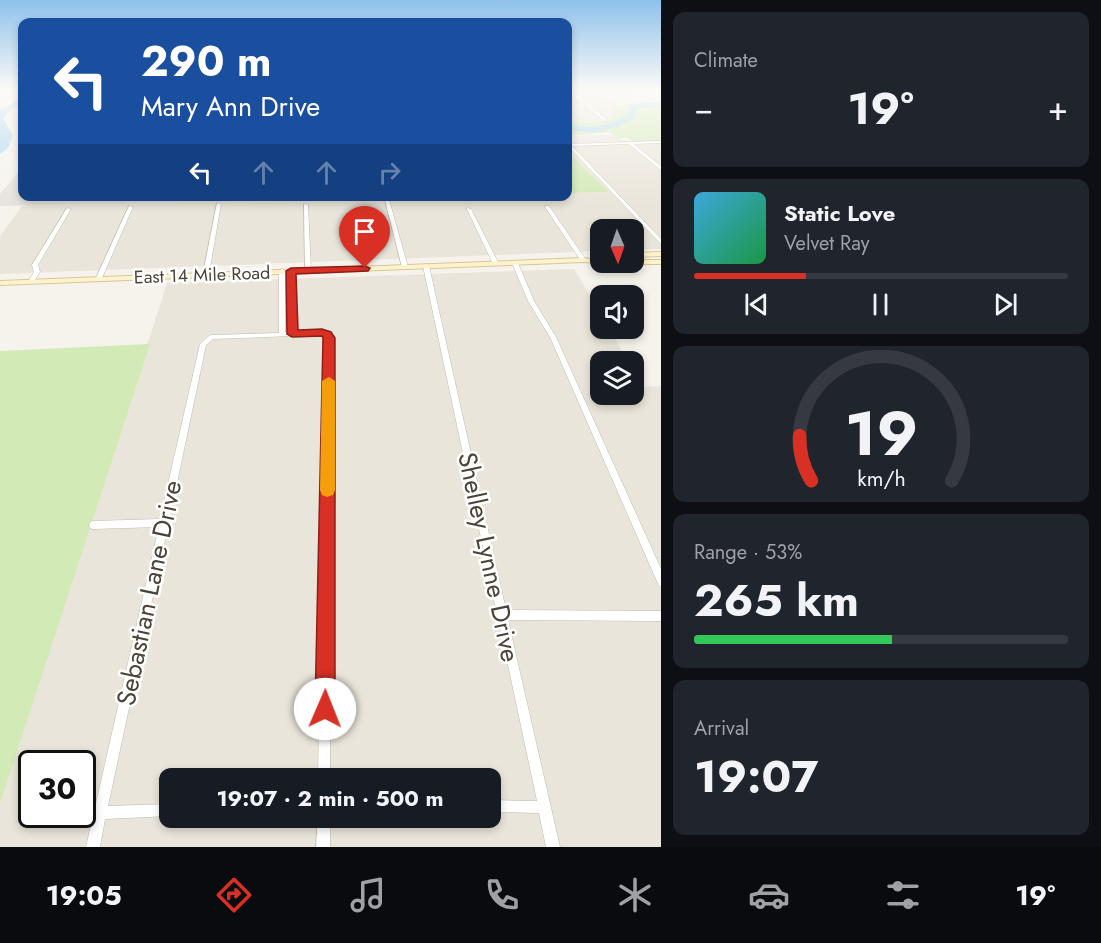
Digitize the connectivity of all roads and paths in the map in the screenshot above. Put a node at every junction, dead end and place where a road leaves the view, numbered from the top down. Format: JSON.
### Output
{"nodes":[{"id":1,"x":661,"y":142,"type":"edge"},
{"id":2,"x":630,"y":143,"type":"junction"},
{"id":3,"x":572,"y":144,"type":"edge"},
{"id":4,"x":572,"y":147,"type":"edge"},
{"id":5,"x":661,"y":169,"type":"edge"},
{"id":6,"x":387,"y":201,"type":"edge"},
{"id":7,"x":219,"y":204,"type":"dead end"},
{"id":8,"x":306,"y":205,"type":"dead end"},
{"id":9,"x":131,"y":207,"type":"dead end"},
{"id":10,"x":547,"y":207,"type":"dead end"},
{"id":11,"x":69,"y":209,"type":"dead end"},
{"id":12,"x":469,"y":209,"type":"dead end"},
{"id":13,"x":661,"y":243,"type":"edge"},
{"id":14,"x":661,"y":254,"type":"edge"},
{"id":15,"x":644,"y":255,"type":"edge"},
{"id":16,"x":590,"y":259,"type":"edge"},
{"id":17,"x":583,"y":260,"type":"junction"},
{"id":18,"x":590,"y":261,"type":"edge"},
{"id":19,"x":644,"y":262,"type":"edge"},
{"id":20,"x":661,"y":262,"type":"edge"},
{"id":21,"x":515,"y":263,"type":"junction"},
{"id":22,"x":496,"y":264,"type":"junction"},
{"id":23,"x":426,"y":266,"type":"junction"},
{"id":24,"x":405,"y":267,"type":"junction"},
{"id":25,"x":308,"y":270,"type":"junction"},
{"id":26,"x":286,"y":271,"type":"junction"},
{"id":27,"x":206,"y":274,"type":"junction"},
{"id":28,"x":99,"y":278,"type":"junction"},
{"id":29,"x":32,"y":282,"type":"junction"},
{"id":30,"x":0,"y":283,"type":"edge"},
{"id":31,"x":282,"y":334,"type":"junction"},
{"id":32,"x":292,"y":334,"type":"junction"},
{"id":33,"x":165,"y":523,"type":"junction"},
{"id":34,"x":93,"y":525,"type":"dead end"},
{"id":35,"x":661,"y":581,"type":"edge"},
{"id":36,"x":502,"y":615,"type":"junction"},
{"id":37,"x":661,"y":616,"type":"edge"},
{"id":38,"x":324,"y":768,"type":"edge"},
{"id":39,"x":501,"y":806,"type":"edge"},
{"id":40,"x":544,"y":807,"type":"junction"},
{"id":41,"x":159,"y":810,"type":"edge"},
{"id":42,"x":100,"y":813,"type":"junction"},
{"id":43,"x":324,"y":828,"type":"edge"},
{"id":44,"x":93,"y":847,"type":"edge"},
{"id":45,"x":323,"y":847,"type":"edge"},
{"id":46,"x":553,"y":847,"type":"edge"}],
"edges":[{"from":1,"to":2,"type":"street"},
{"from":2,"to":3,"type":"street"},
{"from":2,"to":5,"type":"street"},
{"from":4,"to":13,"type":"street"},
{"from":6,"to":24,"type":"street"},
{"from":7,"to":27,"type":"street"},
{"from":8,"to":25,"type":"street"},
{"from":9,"to":28,"type":"street"},
{"from":10,"to":17,"type":"street"},
{"from":11,"to":29,"type":"street"},
{"from":12,"to":22,"type":"street"},
{"from":14,"to":15,"type":"main road"},
{"from":16,"to":17,"type":"main road","name":"East 14 Mile Road"},
{"from":17,"to":18,"type":"main road","name":"East 14 Mile Road"},
{"from":17,"to":21,"type":"main road","name":"East 14 Mile Road"},
{"from":19,"to":20,"type":"main road"},
{"from":21,"to":22,"type":"main road","name":"East 14 Mile Road"},
{"from":21,"to":35,"type":"street"},
{"from":22,"to":23,"type":"main road","name":"East 14 Mile Road"},
{"from":23,"to":24,"type":"main road","name":"East 14 Mile Road"},
{"from":23,"to":36,"type":"street","name":"Shelley Lynne Drive"},
{"from":24,"to":25,"type":"main road","name":"East 14 Mile Road"},
{"from":25,"to":26,"type":"main road","name":"East 14 Mile Road"},
{"from":26,"to":27,"type":"main road","name":"East 14 Mile Road"},
{"from":26,"to":31,"type":"street"},
{"from":26,"to":32,"type":"street"},
{"from":27,"to":28,"type":"main road","name":"East 14 Mile Road"},
{"from":28,"to":29,"type":"main road","name":"East 14 Mile Road"},
{"from":29,"to":30,"type":"main road","name":"East 14 Mile Road"},
{"from":31,"to":32,"type":"street"},
{"from":31,"to":33,"type":"street","name":"Sebastian Lane Drive"},
{"from":32,"to":38,"type":"street"},
{"from":33,"to":34,"type":"street"},
{"from":33,"to":42,"type":"street","name":"Sebastian Lane Drive"},
{"from":36,"to":37,"type":"street"},
{"from":36,"to":40,"type":"street","name":"Shelley Lynne Drive"},
{"from":39,"to":40,"type":"street"},
{"from":40,"to":46,"type":"street","name":"Shelley Lynne Drive"},
{"from":41,"to":42,"type":"street"},
{"from":42,"to":44,"type":"street","name":"Sebastian Lane Drive"},
{"from":43,"to":45,"type":"street"}]}
